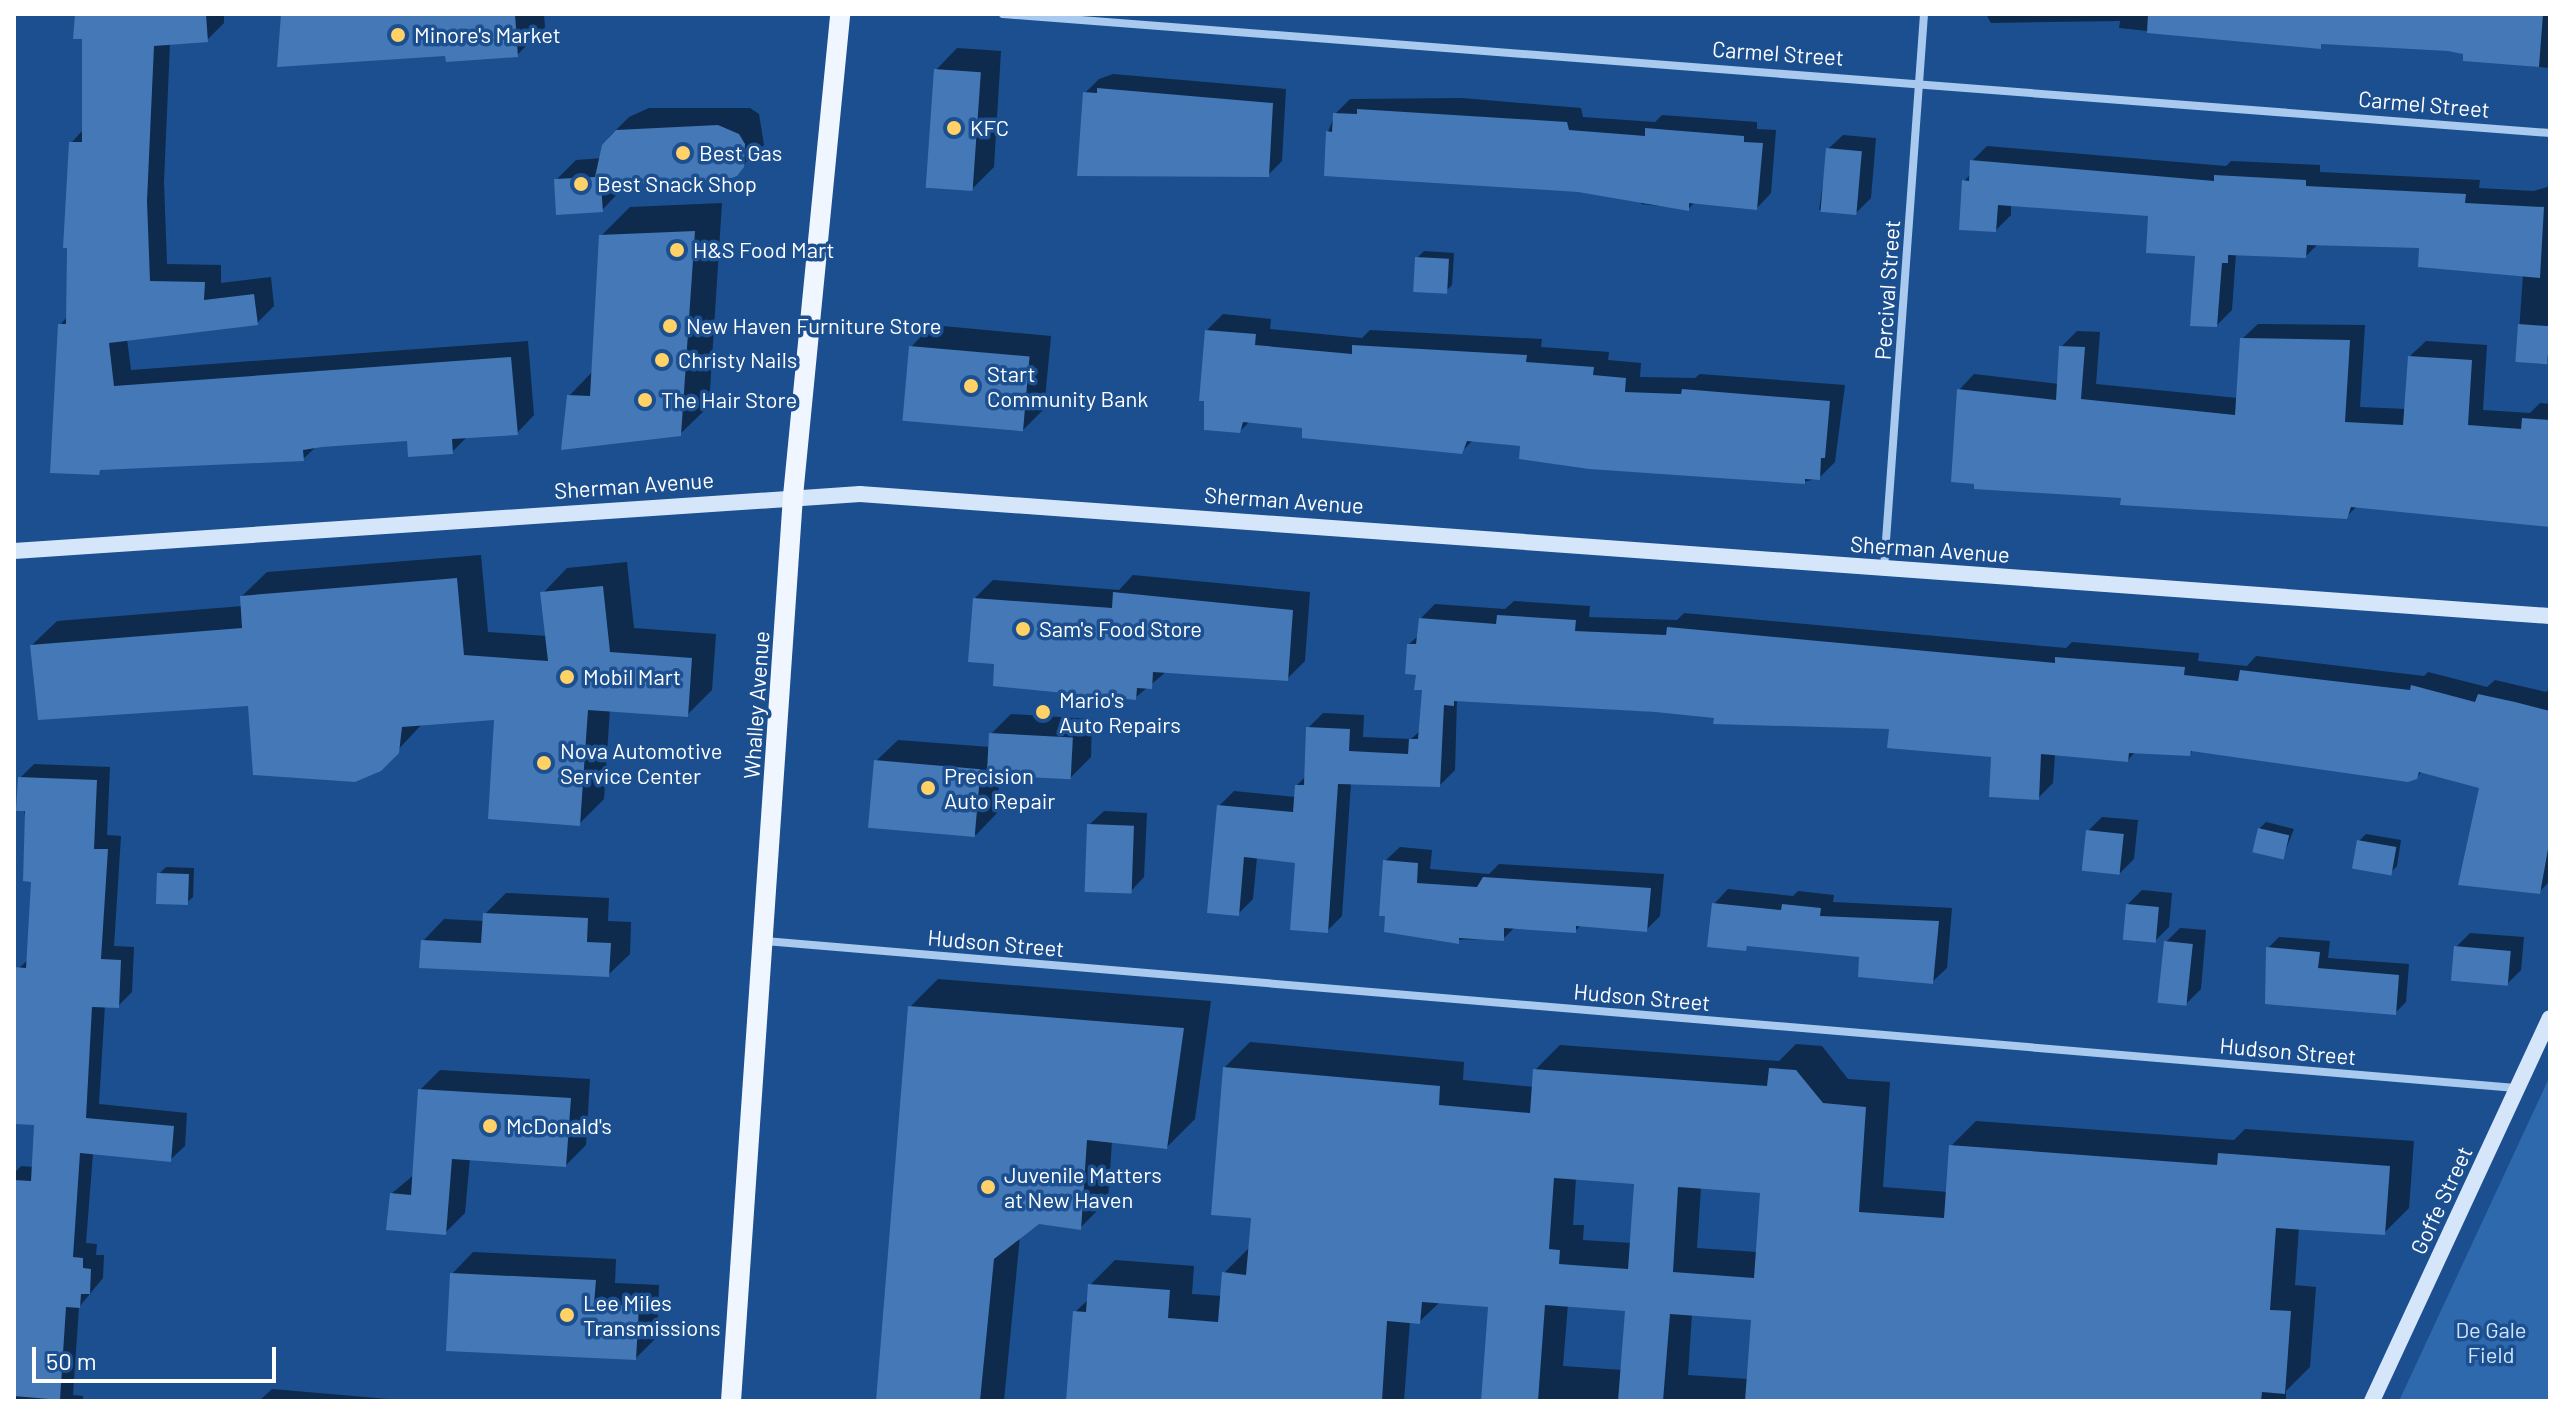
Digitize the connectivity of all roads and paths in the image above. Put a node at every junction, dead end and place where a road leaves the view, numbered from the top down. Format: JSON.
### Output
{"nodes":[{"id":1,"x":840,"y":14,"type":"edge"},
{"id":2,"x":1003,"y":14,"type":"edge"},
{"id":3,"x":1924,"y":14,"type":"edge"},
{"id":4,"x":1921,"y":81,"type":"junction"},
{"id":5,"x":2550,"y":133,"type":"edge"},
{"id":6,"x":793,"y":496,"type":"junction"},
{"id":7,"x":14,"y":551,"type":"edge"},
{"id":8,"x":1884,"y":568,"type":"junction"},
{"id":9,"x":2550,"y":616,"type":"edge"},
{"id":10,"x":765,"y":941,"type":"junction"},
{"id":11,"x":2550,"y":1018,"type":"edge"},
{"id":12,"x":2517,"y":1088,"type":"junction"},
{"id":13,"x":731,"y":1401,"type":"edge"},
{"id":14,"x":2372,"y":1401,"type":"edge"}],
"edges":[{"from":1,"to":6,"type":"main road","name":"Whalley Avenue"},
{"from":2,"to":4,"type":"street","name":"Carmel Street"},
{"from":3,"to":4,"type":"street","name":"Percival Street"},
{"from":4,"to":5,"type":"street","name":"Carmel Street"},
{"from":4,"to":8,"type":"street","name":"Percival Street"},
{"from":6,"to":7,"type":"main road","name":"Sherman Avenue"},
{"from":6,"to":8,"type":"main road","name":"Sherman Avenue"},
{"from":6,"to":10,"type":"main road","name":"Whalley Avenue"},
{"from":8,"to":9,"type":"main road","name":"Sherman Avenue"},
{"from":10,"to":12,"type":"street","name":"Hudson Street"},
{"from":10,"to":13,"type":"main road","name":"Whalley Avenue"},
{"from":11,"to":12,"type":"main road","name":"Goffe Street"},
{"from":12,"to":14,"type":"main road","name":"Goffe Street"}]}
